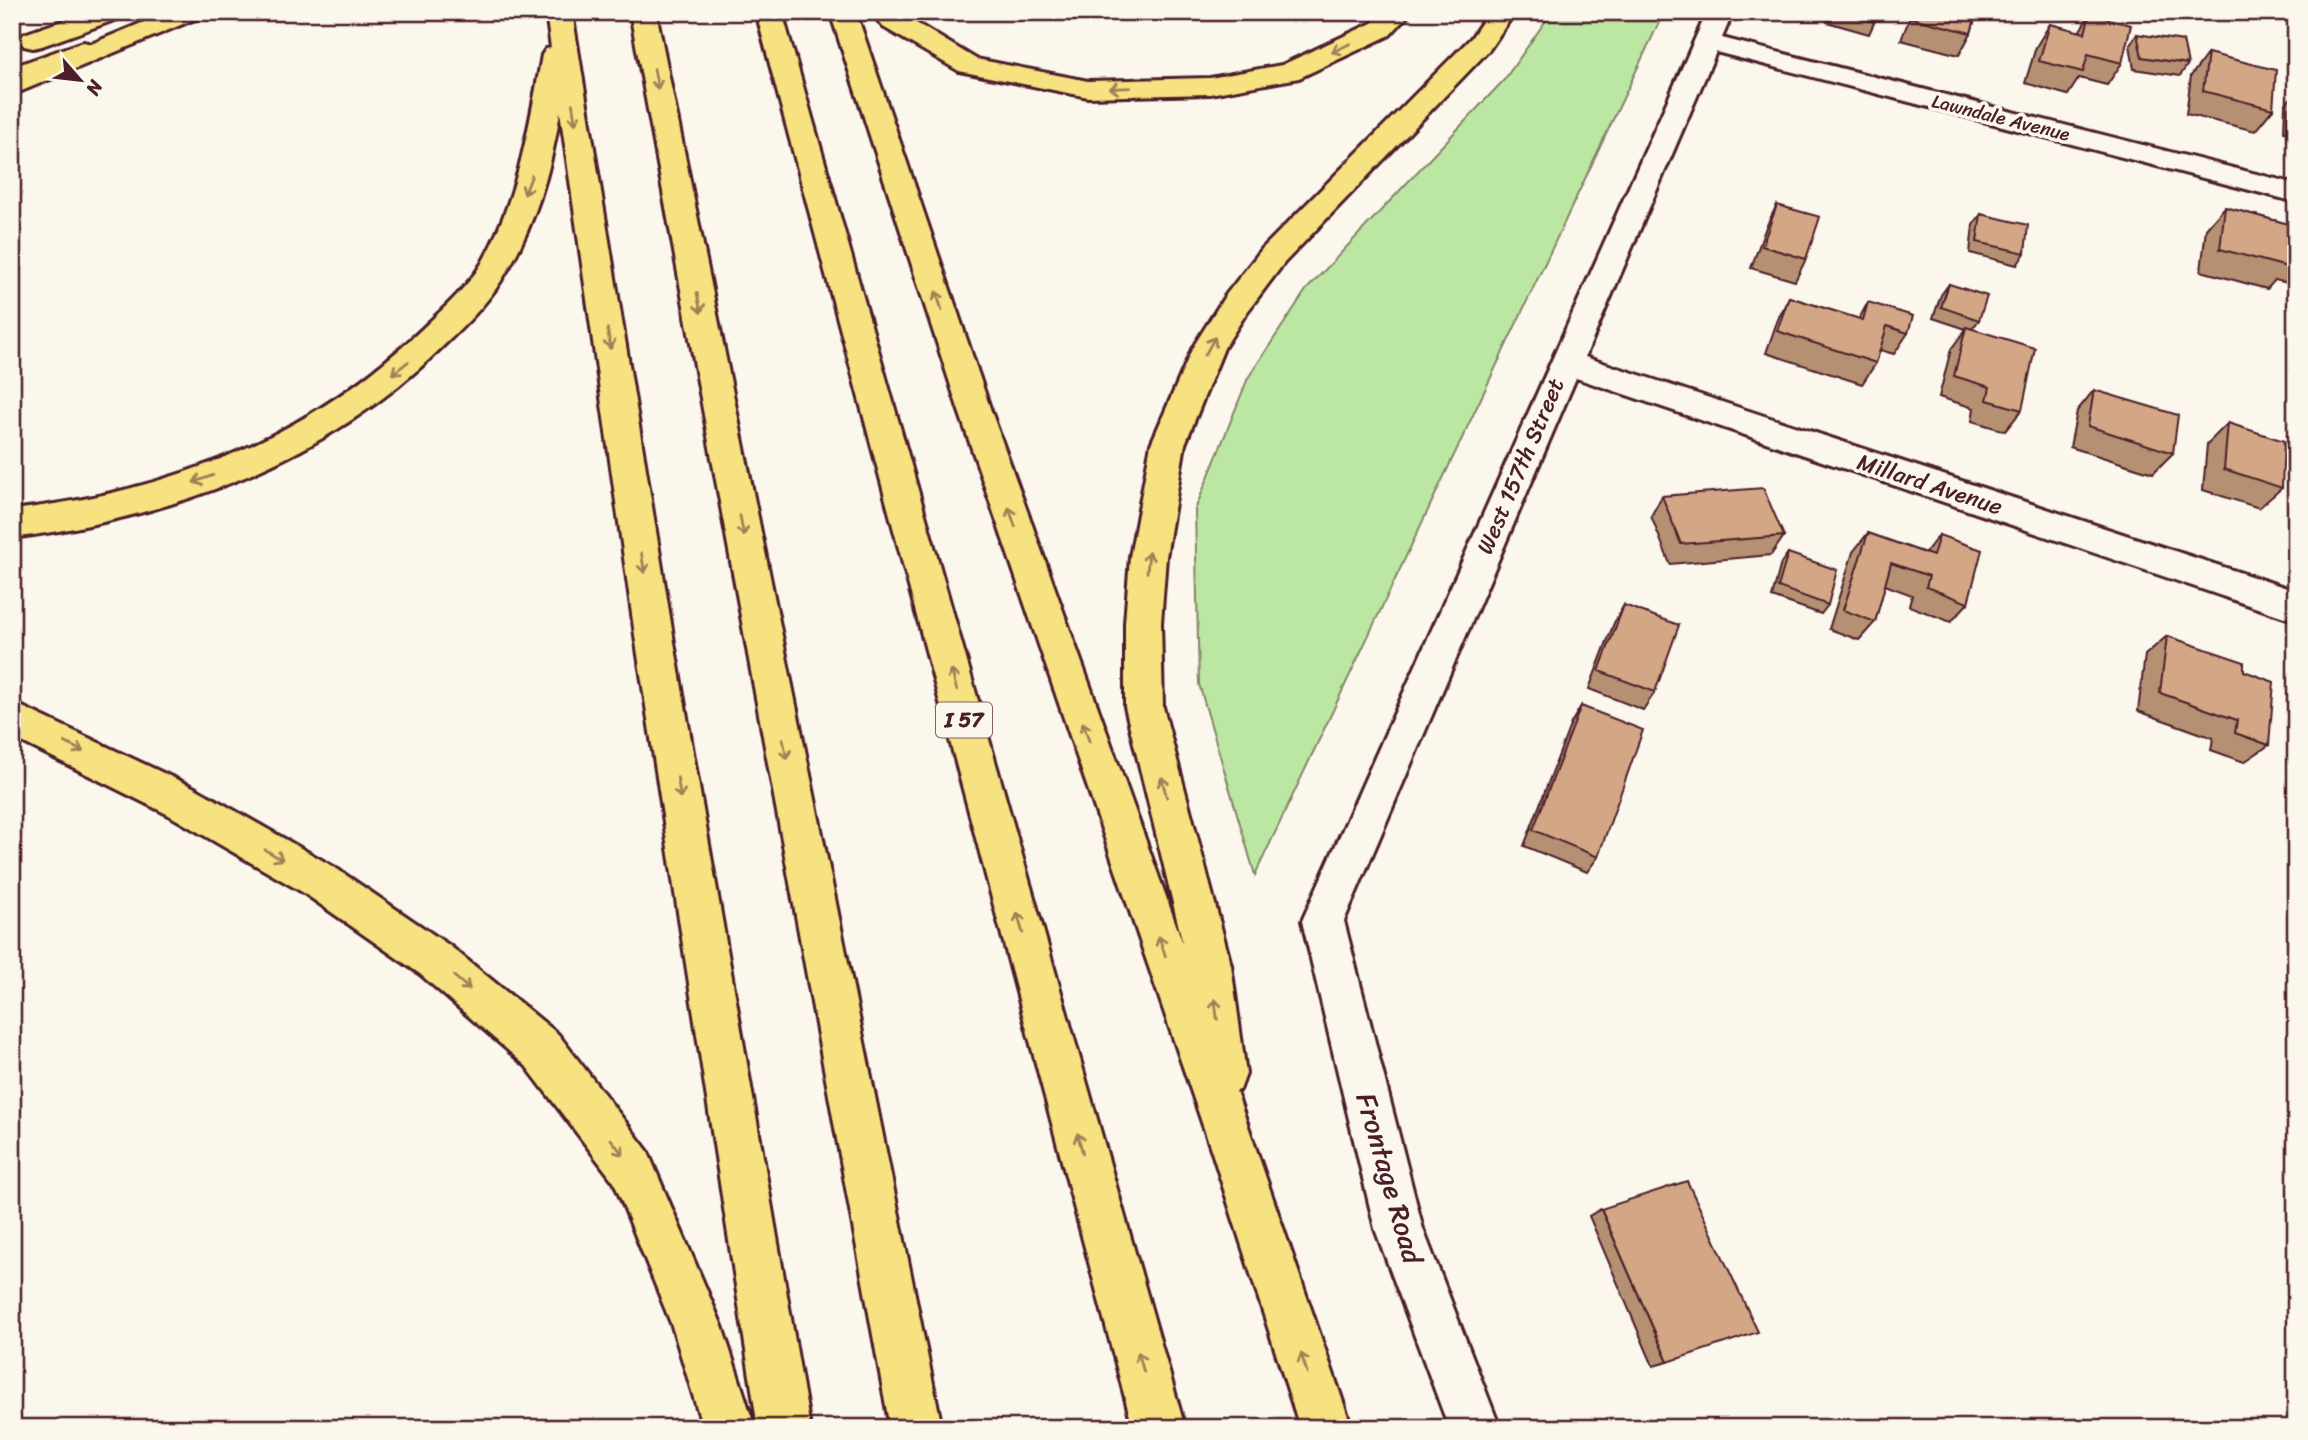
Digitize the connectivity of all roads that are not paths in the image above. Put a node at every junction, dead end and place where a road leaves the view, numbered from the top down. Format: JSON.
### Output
{"nodes":[{"id":1,"x":114,"y":12,"type":"edge"},
{"id":2,"x":190,"y":12,"type":"edge"},
{"id":3,"x":643,"y":12,"type":"edge"},
{"id":4,"x":769,"y":12,"type":"edge"},
{"id":5,"x":843,"y":12,"type":"edge"},
{"id":6,"x":884,"y":12,"type":"edge"},
{"id":7,"x":1398,"y":12,"type":"edge"},
{"id":8,"x":1502,"y":12,"type":"edge"},
{"id":9,"x":559,"y":17,"type":"edge"},
{"id":10,"x":1713,"y":27,"type":"edge"},
{"id":11,"x":12,"y":48,"type":"edge"},
{"id":12,"x":12,"y":76,"type":"edge"},
{"id":13,"x":12,"y":87,"type":"edge"},
{"id":14,"x":2296,"y":193,"type":"edge"},
{"id":15,"x":1565,"y":362,"type":"junction"},
{"id":16,"x":12,"y":524,"type":"edge"},
{"id":17,"x":2296,"y":606,"type":"edge"},
{"id":18,"x":12,"y":718,"type":"edge"},
{"id":19,"x":1323,"y":922,"type":"joint"},
{"id":20,"x":1234,"y":1149,"type":"junction"},
{"id":21,"x":729,"y":1428,"type":"edge"},
{"id":22,"x":784,"y":1428,"type":"edge"},
{"id":23,"x":916,"y":1428,"type":"edge"},
{"id":24,"x":1159,"y":1428,"type":"edge"},
{"id":25,"x":1326,"y":1428,"type":"edge"},
{"id":26,"x":1475,"y":1428,"type":"edge"}],
"edges":[{"from":1,"to":11,"type":"main road"},
{"from":2,"to":12,"type":"main road"},
{"from":2,"to":13,"type":"main road"},
{"from":3,"to":23,"type":"main road","one_way":true},
{"from":24,"to":4,"type":"main road","number":"I 57","one_way":true},
{"from":20,"to":5,"type":"main road","one_way":true},
{"from":7,"to":6,"type":"main road","one_way":true},
{"from":20,"to":8,"type":"main road","one_way":true},
{"from":9,"to":16,"type":"main road","one_way":true},
{"from":9,"to":22,"type":"main road","one_way":true},
{"from":10,"to":14,"type":"street","name":"Lawndale Avenue"},
{"from":10,"to":15,"type":"street","name":"West 157th Street"},
{"from":15,"to":17,"type":"street","name":"Millard Avenue"},
{"from":15,"to":19,"type":"street","name":"West 157th Street"},
{"from":18,"to":21,"type":"main road","one_way":true},
{"from":19,"to":26,"type":"street","name":"Frontage Road"},
{"from":25,"to":20,"type":"main road","one_way":true}]}
